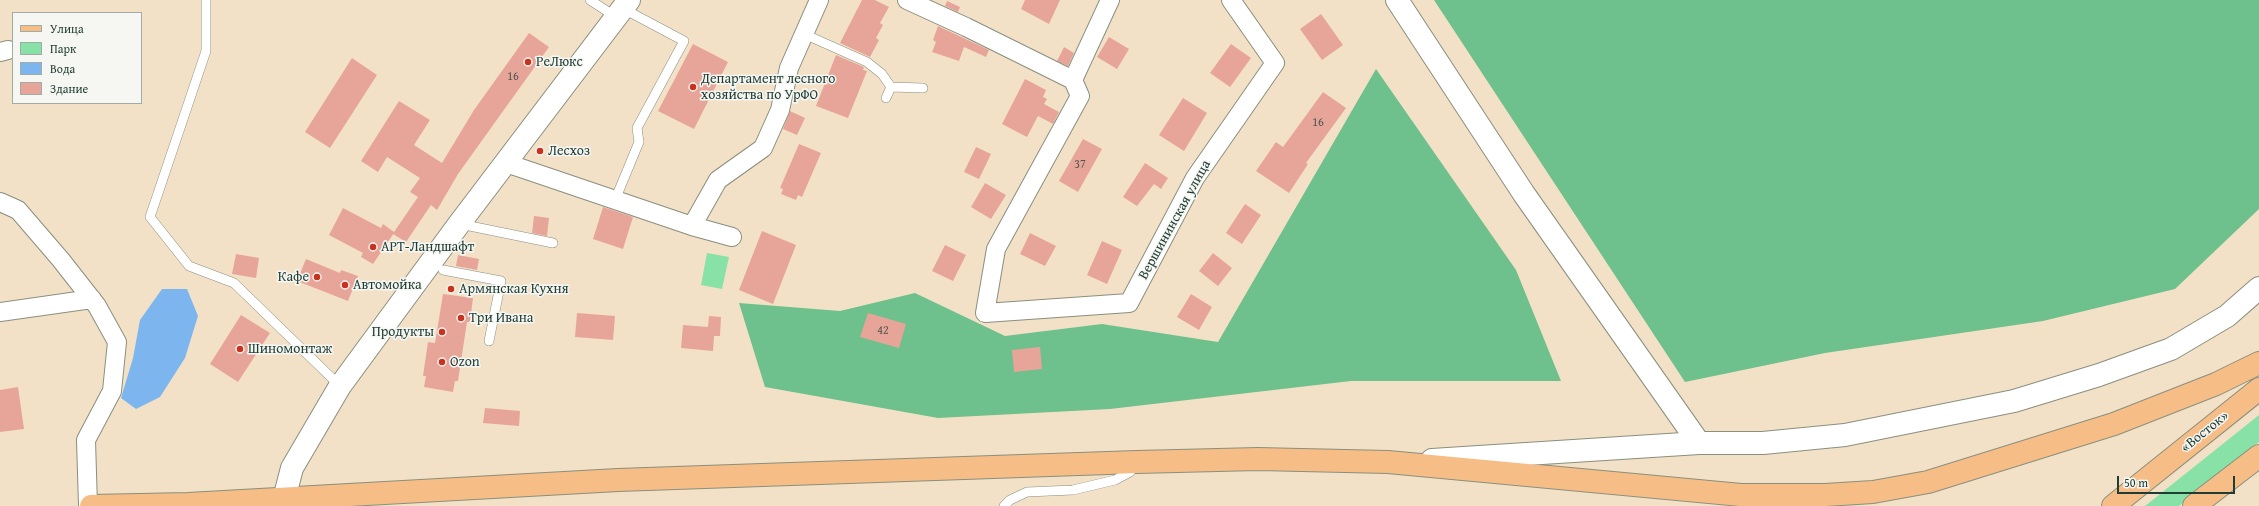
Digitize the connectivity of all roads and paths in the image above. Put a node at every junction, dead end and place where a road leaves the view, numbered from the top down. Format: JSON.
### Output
{"nodes":[{"id":1,"x":206,"y":0,"type":"edge"},
{"id":2,"x":590,"y":0,"type":"edge"},
{"id":3,"x":820,"y":0,"type":"edge"},
{"id":4,"x":907,"y":0,"type":"edge"},
{"id":5,"x":1110,"y":0,"type":"edge"},
{"id":6,"x":1230,"y":0,"type":"edge"},
{"id":7,"x":1398,"y":0,"type":"edge"},
{"id":8,"x":622,"y":8,"type":"edge"},
{"id":9,"x":804,"y":34,"type":"junction"},
{"id":10,"x":1073,"y":80,"type":"junction"},
{"id":11,"x":891,"y":87,"type":"junction"},
{"id":12,"x":923,"y":88,"type":"dead end"},
{"id":13,"x":886,"y":98,"type":"dead end"},
{"id":14,"x":506,"y":163,"type":"junction"},
{"id":15,"x":615,"y":200,"type":"junction"},
{"id":16,"x":0,"y":202,"type":"edge"},
{"id":17,"x":459,"y":224,"type":"junction"},
{"id":18,"x":692,"y":226,"type":"junction"},
{"id":19,"x":732,"y":237,"type":"dead end"},
{"id":20,"x":553,"y":243,"type":"dead end"},
{"id":21,"x":443,"y":270,"type":"dead end"},
{"id":22,"x":2259,"y":288,"type":"edge"},
{"id":23,"x":92,"y":299,"type":"junction"},
{"id":24,"x":0,"y":312,"type":"edge"},
{"id":25,"x":490,"y":340,"type":"dead end"},
{"id":26,"x":2259,"y":363,"type":"edge"},
{"id":27,"x":340,"y":386,"type":"junction"},
{"id":28,"x":2259,"y":388,"type":"edge"},
{"id":29,"x":1699,"y":443,"type":"junction"},
{"id":30,"x":2259,"y":456,"type":"edge"},
{"id":31,"x":1138,"y":462,"type":"junction"},
{"id":32,"x":1388,"y":462,"type":"junction"},
{"id":33,"x":284,"y":502,"type":"edge"},
{"id":34,"x":89,"y":506,"type":"edge"},
{"id":35,"x":1004,"y":506,"type":"edge"},
{"id":36,"x":2113,"y":506,"type":"edge"},
{"id":37,"x":2194,"y":506,"type":"edge"}],
"edges":[{"from":1,"to":27,"type":"lane"},
{"from":2,"to":8,"type":"lane"},
{"from":3,"to":9,"type":"street"},
{"from":4,"to":10,"type":"street"},
{"from":5,"to":10,"type":"street"},
{"from":6,"to":10,"type":"street","name":"Вершининская улица"},
{"from":7,"to":29,"type":"street"},
{"from":8,"to":14,"type":"street"},
{"from":8,"to":15,"type":"lane"},
{"from":9,"to":11,"type":"lane"},
{"from":9,"to":18,"type":"street"},
{"from":11,"to":12,"type":"lane"},
{"from":11,"to":13,"type":"lane"},
{"from":14,"to":15,"type":"street"},
{"from":14,"to":17,"type":"street"},
{"from":15,"to":18,"type":"street"},
{"from":16,"to":23,"type":"street"},
{"from":17,"to":20,"type":"lane"},
{"from":17,"to":27,"type":"street"},
{"from":18,"to":19,"type":"street"},
{"from":21,"to":25,"type":"lane"},
{"from":22,"to":29,"type":"street"},
{"from":23,"to":24,"type":"street"},
{"from":23,"to":34,"type":"street"},
{"from":26,"to":32,"type":"main road"},
{"from":27,"to":33,"type":"street"},
{"from":28,"to":36,"type":"main road","name":"«Восток»"},
{"from":29,"to":32,"type":"street"},
{"from":30,"to":37,"type":"main road"},
{"from":31,"to":32,"type":"main road"},
{"from":31,"to":33,"type":"main road"},
{"from":31,"to":35,"type":"lane"},
{"from":33,"to":34,"type":"main road"}]}
